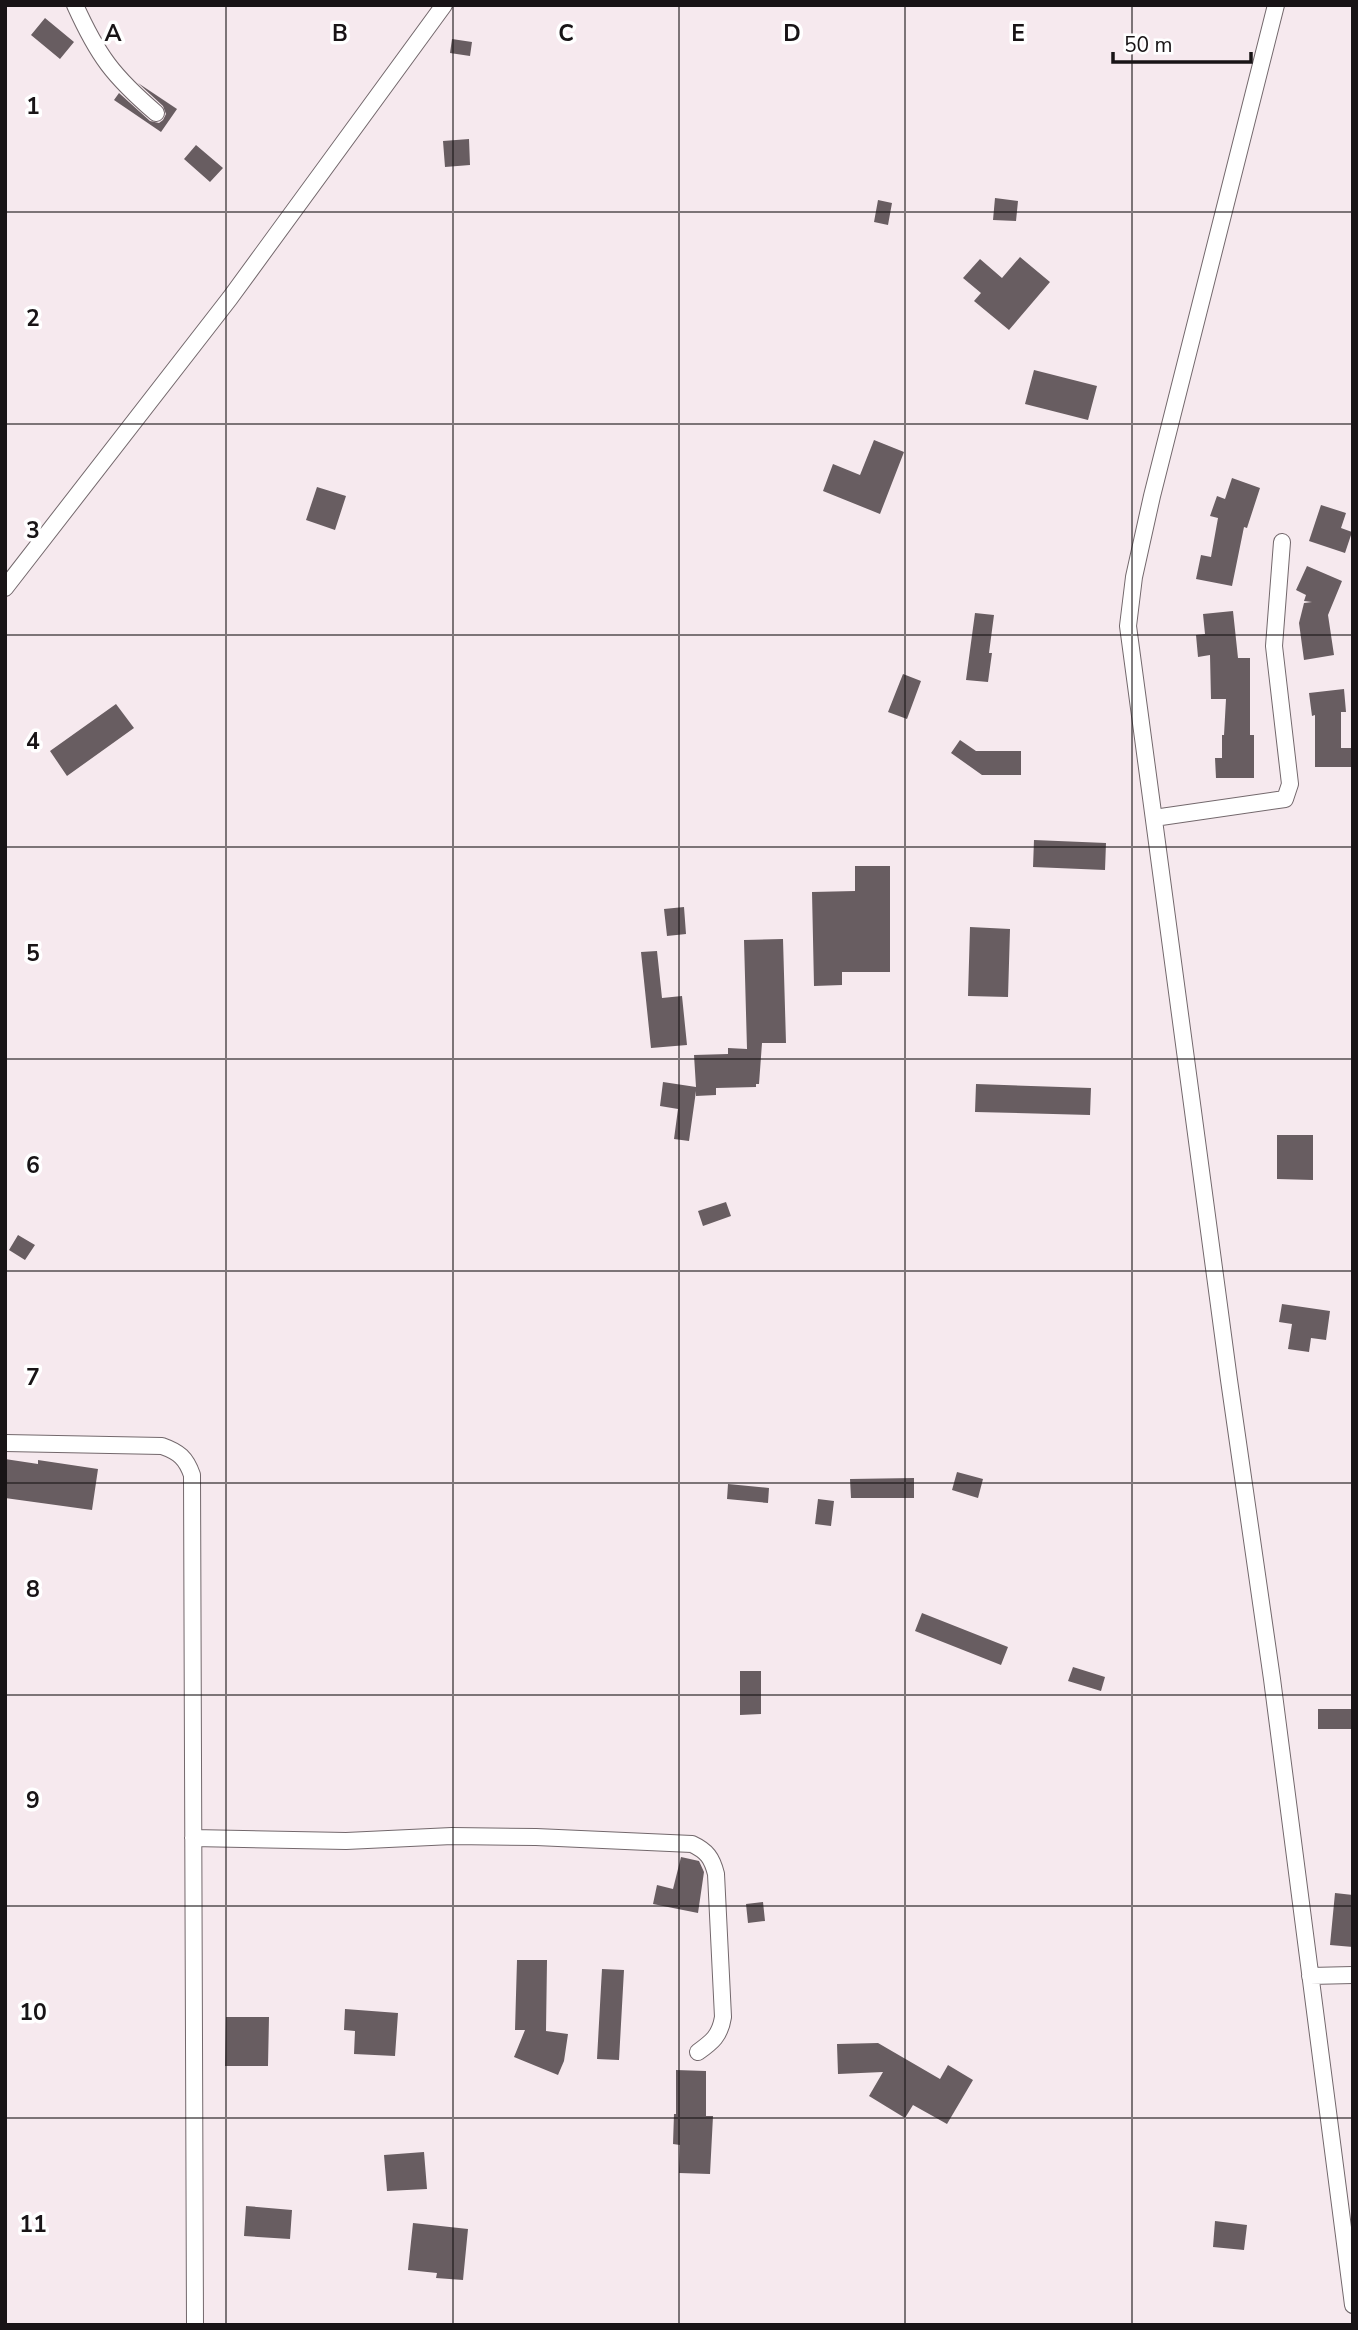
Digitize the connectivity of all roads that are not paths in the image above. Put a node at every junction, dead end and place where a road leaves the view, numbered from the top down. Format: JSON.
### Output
{"nodes":[{"id":1,"x":75,"y":5,"type":"edge"},
{"id":2,"x":444,"y":5,"type":"edge"},
{"id":3,"x":1276,"y":5,"type":"edge"},
{"id":4,"x":156,"y":113,"type":"dead end"},
{"id":5,"x":1282,"y":542,"type":"dead end"},
{"id":6,"x":5,"y":588,"type":"edge"},
{"id":7,"x":1154,"y":818,"type":"junction"},
{"id":8,"x":5,"y":1443,"type":"edge"},
{"id":9,"x":193,"y":1838,"type":"junction"},
{"id":10,"x":1353,"y":1975,"type":"edge"},
{"id":11,"x":1310,"y":1976,"type":"junction"},
{"id":12,"x":698,"y":2052,"type":"dead end"},
{"id":13,"x":1353,"y":2305,"type":"edge"},
{"id":14,"x":195,"y":2325,"type":"edge"}],
"edges":[{"from":1,"to":4,"type":"street"},
{"from":2,"to":6,"type":"street"},
{"from":3,"to":7,"type":"street"},
{"from":5,"to":7,"type":"street"},
{"from":7,"to":11,"type":"street"},
{"from":8,"to":9,"type":"street"},
{"from":9,"to":12,"type":"street"},
{"from":9,"to":14,"type":"street"},
{"from":10,"to":11,"type":"street"},
{"from":11,"to":13,"type":"street"}]}
